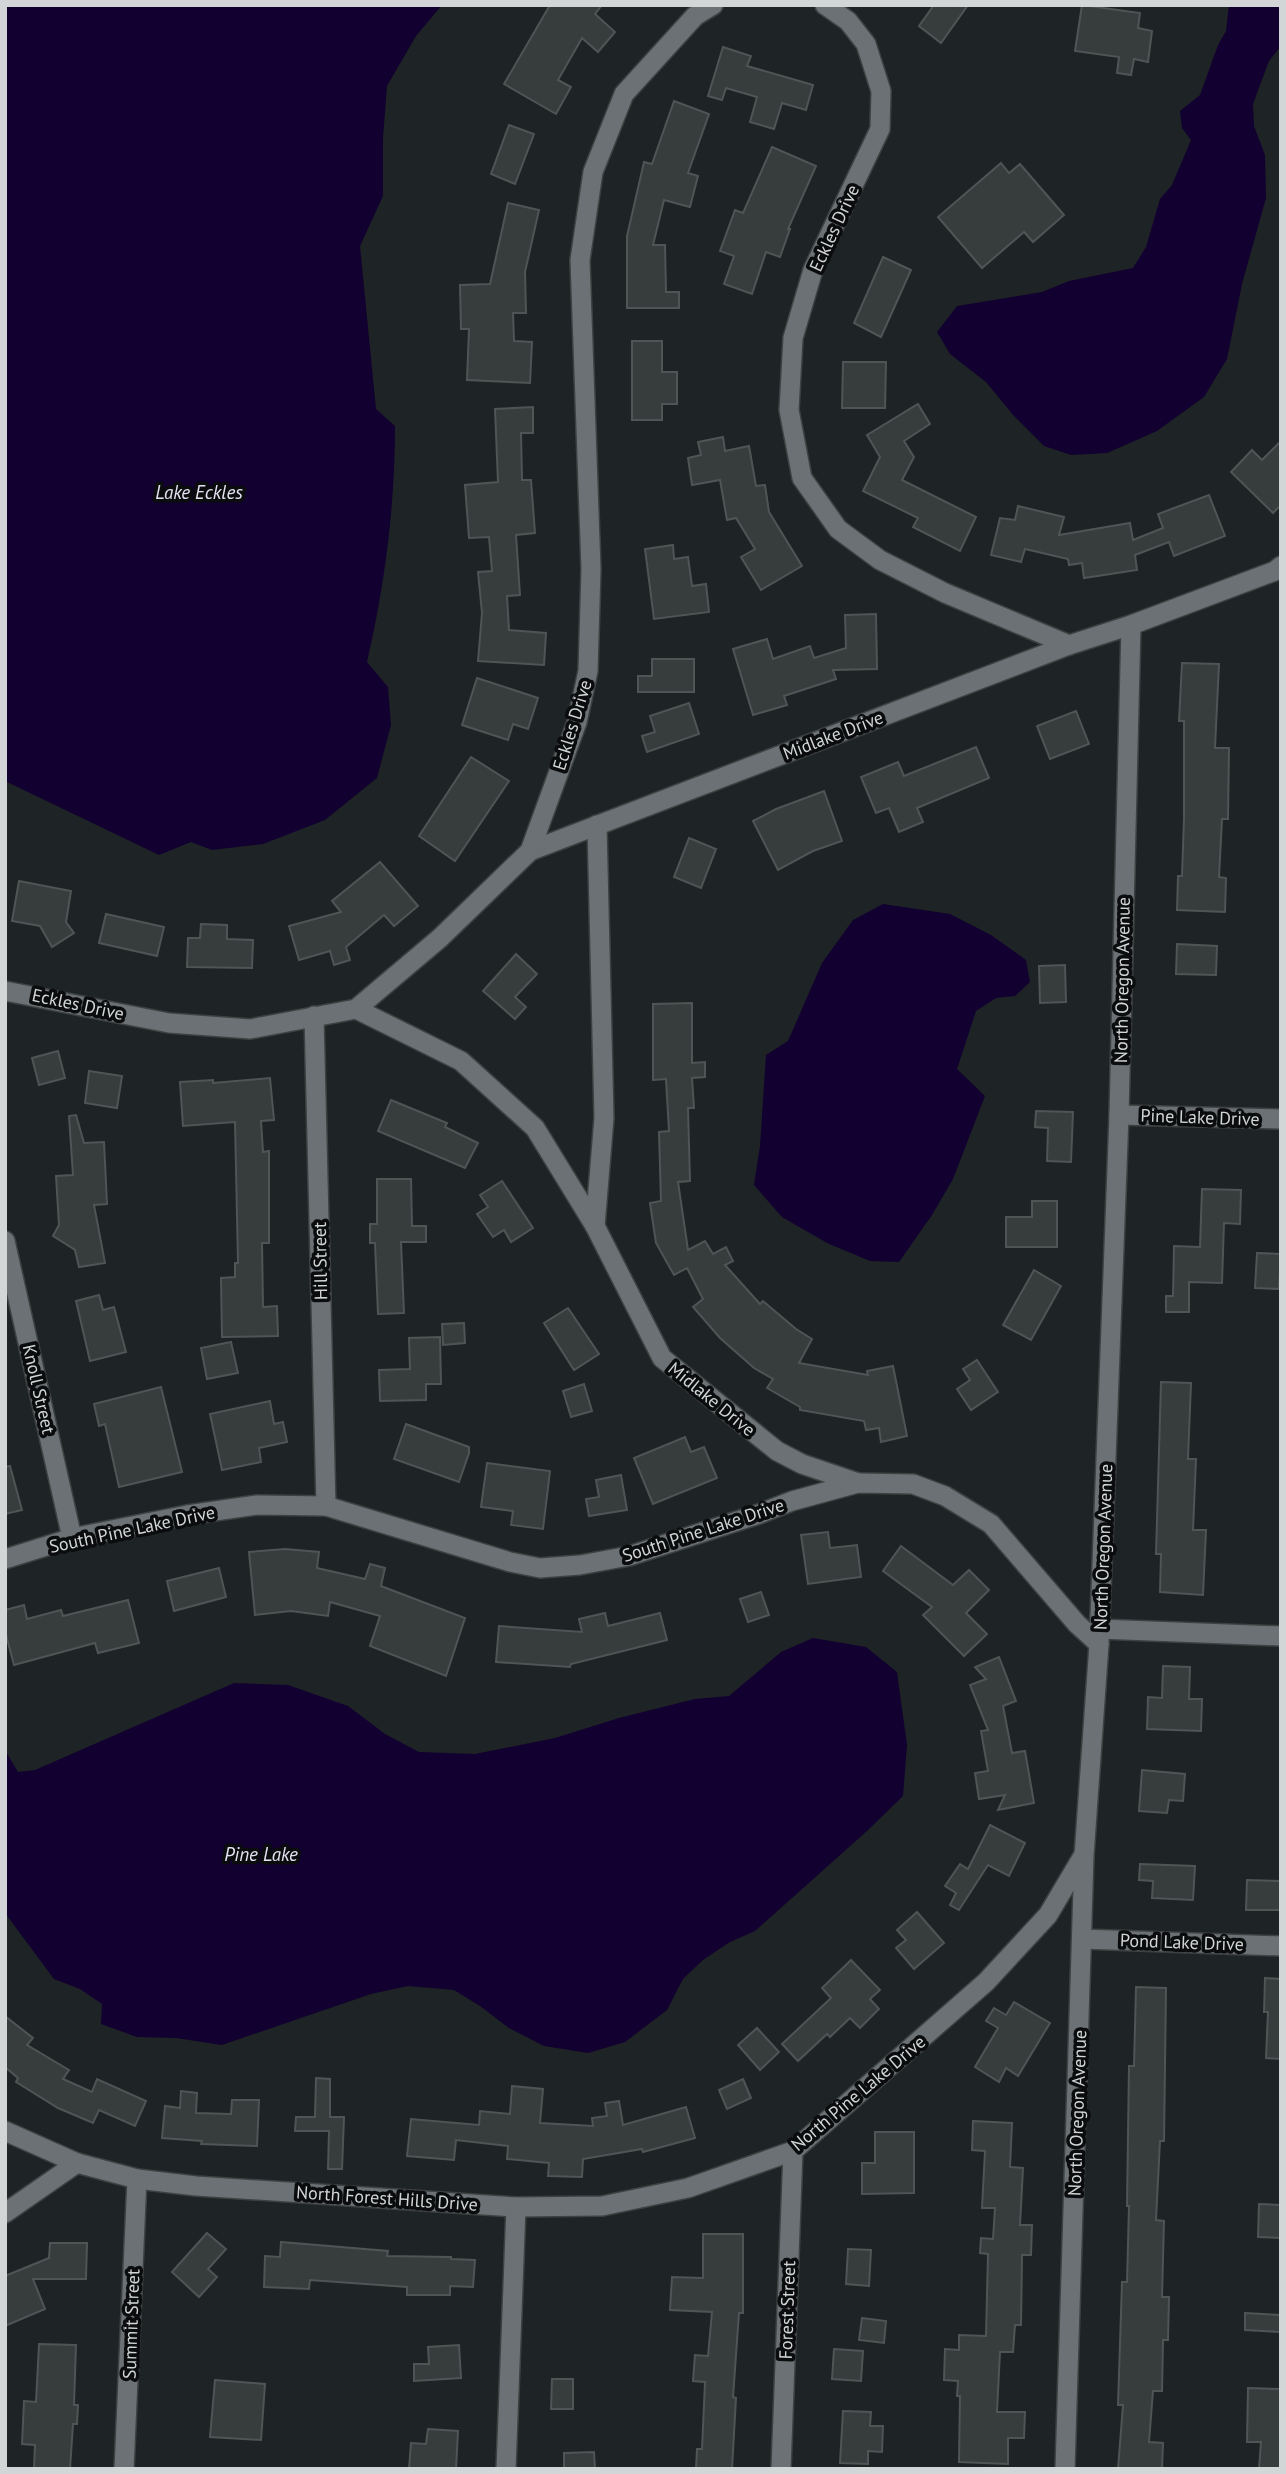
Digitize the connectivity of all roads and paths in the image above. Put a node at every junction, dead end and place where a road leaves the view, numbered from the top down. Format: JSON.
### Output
{"nodes":[{"id":1,"x":713,"y":5,"type":"edge"},
{"id":2,"x":825,"y":5,"type":"edge"},
{"id":3,"x":1279,"y":570,"type":"edge"},
{"id":4,"x":1130,"y":625,"type":"junction"},
{"id":5,"x":1069,"y":645,"type":"junction"},
{"id":6,"x":597,"y":825,"type":"junction"},
{"id":7,"x":530,"y":851,"type":"junction"},
{"id":8,"x":5,"y":991,"type":"edge"},
{"id":9,"x":356,"y":1009,"type":"junction"},
{"id":10,"x":314,"y":1016,"type":"junction"},
{"id":11,"x":1119,"y":1115,"type":"junction"},
{"id":12,"x":1281,"y":1119,"type":"edge"},
{"id":13,"x":595,"y":1226,"type":"junction"},
{"id":14,"x":5,"y":1241,"type":"edge"},
{"id":15,"x":858,"y":1483,"type":"junction"},
{"id":16,"x":326,"y":1506,"type":"junction"},
{"id":17,"x":72,"y":1538,"type":"junction"},
{"id":18,"x":5,"y":1559,"type":"edge"},
{"id":19,"x":1281,"y":1636,"type":"edge"},
{"id":20,"x":1099,"y":1637,"type":"junction"},
{"id":21,"x":1084,"y":1856,"type":"junction"},
{"id":22,"x":1082,"y":1939,"type":"junction"},
{"id":23,"x":1281,"y":1946,"type":"edge"},
{"id":24,"x":5,"y":2131,"type":"edge"},
{"id":25,"x":793,"y":2151,"type":"junction"},
{"id":26,"x":77,"y":2163,"type":"junction"},
{"id":27,"x":137,"y":2179,"type":"junction"},
{"id":28,"x":516,"y":2207,"type":"junction"},
{"id":29,"x":5,"y":2213,"type":"edge"},
{"id":30,"x":124,"y":2469,"type":"edge"},
{"id":31,"x":506,"y":2469,"type":"edge"},
{"id":32,"x":781,"y":2469,"type":"edge"},
{"id":33,"x":1065,"y":2469,"type":"edge"}],
"edges":[{"from":1,"to":7,"type":"street","name":"Eckles Drive"},
{"from":2,"to":5,"type":"street","name":"Eckles Drive"},
{"from":3,"to":4,"type":"street"},
{"from":4,"to":5,"type":"street"},
{"from":4,"to":11,"type":"street","name":"North Oregon Avenue"},
{"from":5,"to":6,"type":"street","name":"Midlake Drive"},
{"from":6,"to":7,"type":"street","name":"Midlake Drive"},
{"from":6,"to":13,"type":"street"},
{"from":7,"to":9,"type":"street","name":"Eckles Drive"},
{"from":8,"to":10,"type":"street","name":"Eckles Drive"},
{"from":9,"to":10,"type":"street","name":"Eckles Drive"},
{"from":9,"to":13,"type":"street","name":"Midlake Drive"},
{"from":10,"to":16,"type":"street","name":"Hill Street"},
{"from":11,"to":12,"type":"street","name":"Pine Lake Drive"},
{"from":11,"to":20,"type":"street","name":"North Oregon Avenue"},
{"from":13,"to":15,"type":"street","name":"Midlake Drive"},
{"from":14,"to":17,"type":"street","name":"Knoll Street"},
{"from":15,"to":16,"type":"street","name":"South Pine Lake Drive"},
{"from":15,"to":20,"type":"street","name":"South Pine Lake Drive"},
{"from":16,"to":17,"type":"street","name":"South Pine Lake Drive"},
{"from":17,"to":18,"type":"street","name":"South Pine Lake Drive"},
{"from":19,"to":20,"type":"street"},
{"from":20,"to":21,"type":"street","name":"North Oregon Avenue"},
{"from":21,"to":22,"type":"street","name":"North Oregon Avenue"},
{"from":21,"to":25,"type":"street","name":"North Pine Lake Drive"},
{"from":22,"to":23,"type":"street","name":"Pond Lake Drive"},
{"from":22,"to":33,"type":"street","name":"North Oregon Avenue"},
{"from":24,"to":26,"type":"street","name":"North Forest Hills Drive"},
{"from":25,"to":28,"type":"street","name":"North Pine Lake Drive"},
{"from":25,"to":32,"type":"street","name":"Forest Street"},
{"from":26,"to":27,"type":"street","name":"North Forest Hills Drive"},
{"from":26,"to":29,"type":"street"},
{"from":27,"to":28,"type":"street","name":"North Forest Hills Drive"},
{"from":27,"to":30,"type":"street","name":"Summit Street"},
{"from":28,"to":31,"type":"street"}]}
